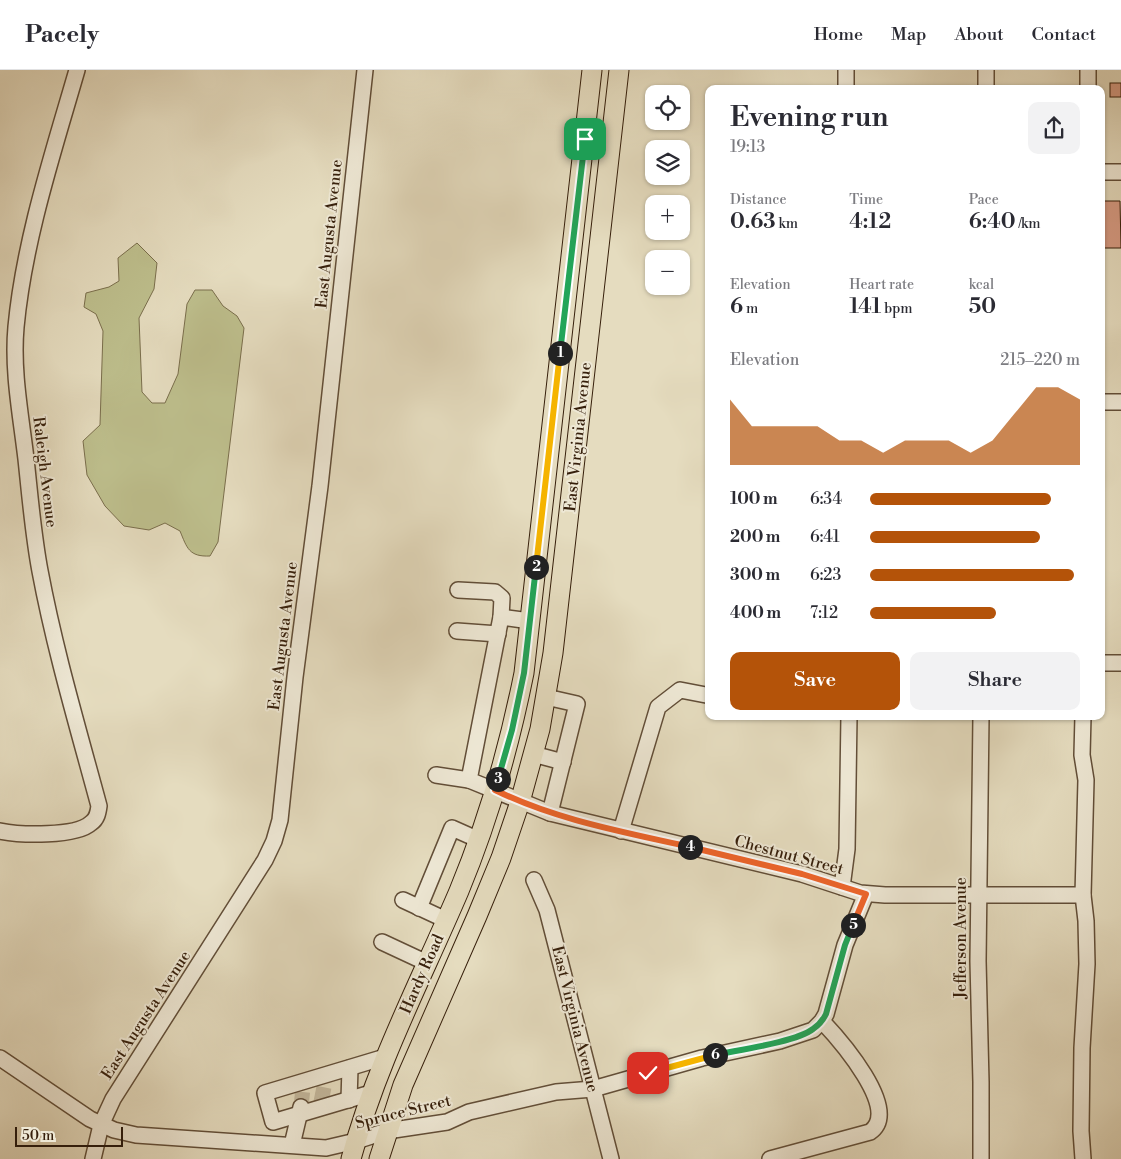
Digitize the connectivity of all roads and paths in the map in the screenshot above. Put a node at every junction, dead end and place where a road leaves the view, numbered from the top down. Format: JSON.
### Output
{"nodes":[{"id":1,"x":77,"y":70,"type":"edge"},
{"id":2,"x":365,"y":70,"type":"edge"},
{"id":3,"x":592,"y":70,"type":"edge"},
{"id":4,"x":619,"y":70,"type":"edge"},
{"id":5,"x":846,"y":70,"type":"edge"},
{"id":6,"x":986,"y":70,"type":"edge"},
{"id":7,"x":1088,"y":70,"type":"edge"},
{"id":8,"x":846,"y":85,"type":"edge"},
{"id":9,"x":986,"y":85,"type":"edge"},
{"id":10,"x":1088,"y":85,"type":"edge"},
{"id":11,"x":1105,"y":172,"type":"edge"},
{"id":12,"x":1121,"y":172,"type":"edge"},
{"id":13,"x":1105,"y":402,"type":"edge"},
{"id":14,"x":1121,"y":402,"type":"edge"},
{"id":15,"x":458,"y":590,"type":"dead end"},
{"id":16,"x":501,"y":617,"type":"junction"},
{"id":17,"x":530,"y":621,"type":"junction"},
{"id":18,"x":457,"y":631,"type":"dead end"},
{"id":19,"x":498,"y":634,"type":"junction"},
{"id":20,"x":1105,"y":663,"type":"edge"},
{"id":21,"x":1121,"y":663,"type":"edge"},
{"id":22,"x":705,"y":695,"type":"edge"},
{"id":23,"x":546,"y":697,"type":"junction"},
{"id":24,"x":849,"y":720,"type":"edge"},
{"id":25,"x":981,"y":720,"type":"edge"},
{"id":26,"x":1083,"y":720,"type":"edge"},
{"id":27,"x":533,"y":754,"type":"junction"},
{"id":28,"x":562,"y":762,"type":"junction"},
{"id":29,"x":436,"y":775,"type":"dead end"},
{"id":30,"x":469,"y":780,"type":"junction"},
{"id":31,"x":495,"y":790,"type":"junction"},
{"id":32,"x":520,"y":802,"type":"junction"},
{"id":33,"x":550,"y":813,"type":"junction"},
{"id":34,"x":0,"y":831,"type":"edge"},
{"id":35,"x":621,"y":831,"type":"junction"},
{"id":36,"x":479,"y":840,"type":"junction"},
{"id":37,"x":534,"y":880,"type":"dead end"},
{"id":38,"x":842,"y":887,"type":"junction"},
{"id":39,"x":866,"y":894,"type":"junction"},
{"id":40,"x":978,"y":894,"type":"junction"},
{"id":41,"x":1083,"y":895,"type":"junction"},
{"id":42,"x":403,"y":900,"type":"dead end"},
{"id":43,"x":419,"y":908,"type":"junction"},
{"id":44,"x":446,"y":920,"type":"junction"},
{"id":45,"x":382,"y":942,"type":"dead end"},
{"id":46,"x":427,"y":963,"type":"junction"},
{"id":47,"x":822,"y":1021,"type":"junction"},
{"id":48,"x":385,"y":1057,"type":"junction"},
{"id":49,"x":0,"y":1058,"type":"edge"},
{"id":50,"x":350,"y":1068,"type":"junction"},
{"id":51,"x":593,"y":1089,"type":"junction"},
{"id":52,"x":371,"y":1094,"type":"junction"},
{"id":53,"x":348,"y":1100,"type":"junction"},
{"id":54,"x":300,"y":1111,"type":"junction"},
{"id":55,"x":101,"y":1125,"type":"junction"},
{"id":56,"x":387,"y":1131,"type":"junction"},
{"id":57,"x":292,"y":1146,"type":"junction"},
{"id":58,"x":354,"y":1150,"type":"edge"},
{"id":59,"x":93,"y":1159,"type":"edge"},
{"id":60,"x":379,"y":1159,"type":"edge"},
{"id":61,"x":611,"y":1159,"type":"edge"},
{"id":62,"x":770,"y":1159,"type":"edge"},
{"id":63,"x":981,"y":1159,"type":"edge"},
{"id":64,"x":1083,"y":1159,"type":"edge"}],
"edges":[{"from":1,"to":34,"type":"street","name":"Raleigh Avenue"},
{"from":2,"to":55,"type":"street","name":"East Augusta Avenue"},
{"from":3,"to":17,"type":"main road","name":"East Virginia Avenue"},
{"from":4,"to":23,"type":"main road","name":"East Virginia Avenue"},
{"from":5,"to":8,"type":"street"},
{"from":6,"to":9,"type":"street"},
{"from":7,"to":10,"type":"street"},
{"from":11,"to":12,"type":"street"},
{"from":13,"to":14,"type":"street"},
{"from":15,"to":16,"type":"street"},
{"from":16,"to":17,"type":"street"},
{"from":16,"to":19,"type":"street"},
{"from":17,"to":31,"type":"main road","name":"East Virginia Avenue"},
{"from":18,"to":19,"type":"street"},
{"from":19,"to":30,"type":"street"},
{"from":20,"to":21,"type":"street"},
{"from":22,"to":35,"type":"street"},
{"from":23,"to":27,"type":"main road","name":"East Virginia Avenue"},
{"from":23,"to":28,"type":"street"},
{"from":24,"to":38,"type":"street"},
{"from":25,"to":40,"type":"street","name":"Jefferson Avenue"},
{"from":26,"to":41,"type":"street"},
{"from":27,"to":28,"type":"street"},
{"from":27,"to":32,"type":"main road","name":"East Virginia Avenue"},
{"from":28,"to":33,"type":"street"},
{"from":29,"to":30,"type":"street","name":"Chestnut Street"},
{"from":30,"to":31,"type":"street","name":"Chestnut Street"},
{"from":31,"to":32,"type":"street","name":"Chestnut Street"},
{"from":31,"to":36,"type":"main road","name":"Hardy Road"},
{"from":32,"to":33,"type":"street","name":"Chestnut Street"},
{"from":32,"to":56,"type":"main road","name":"Hardy Road"},
{"from":33,"to":35,"type":"street","name":"Chestnut Street"},
{"from":35,"to":38,"type":"street","name":"Chestnut Street"},
{"from":36,"to":43,"type":"street"},
{"from":36,"to":44,"type":"main road","name":"Hardy Road"},
{"from":37,"to":51,"type":"street","name":"East Virginia Avenue"},
{"from":38,"to":39,"type":"street","name":"Chestnut Street"},
{"from":39,"to":40,"type":"street","name":"Chestnut Street"},
{"from":39,"to":47,"type":"street"},
{"from":40,"to":41,"type":"street","name":"Chestnut Street"},
{"from":40,"to":63,"type":"street","name":"Jefferson Avenue"},
{"from":41,"to":64,"type":"street"},
{"from":42,"to":43,"type":"street"},
{"from":43,"to":44,"type":"street"},
{"from":44,"to":46,"type":"main road","name":"Hardy Road"},
{"from":45,"to":46,"type":"street"},
{"from":46,"to":48,"type":"main road","name":"Hardy Road"},
{"from":47,"to":51,"type":"street","name":"Spruce Street"},
{"from":47,"to":62,"type":"street"},
{"from":48,"to":50,"type":"street"},
{"from":48,"to":52,"type":"main road","name":"Hardy Road"},
{"from":49,"to":55,"type":"street","name":"Spruce Street"},
{"from":50,"to":53,"type":"street"},
{"from":50,"to":54,"type":"street"},
{"from":51,"to":56,"type":"street","name":"Spruce Street"},
{"from":51,"to":61,"type":"street","name":"East Virginia Avenue"},
{"from":52,"to":53,"type":"street"},
{"from":52,"to":58,"type":"main road","name":"Hardy Road"},
{"from":53,"to":54,"type":"street"},
{"from":54,"to":57,"type":"street"},
{"from":55,"to":57,"type":"street","name":"Spruce Street"},
{"from":55,"to":59,"type":"street","name":"East Augusta Avenue"},
{"from":56,"to":58,"type":"street","name":"Spruce Street"},
{"from":56,"to":60,"type":"main road","name":"Hardy Road"},
{"from":57,"to":58,"type":"street","name":"Spruce Street"}]}
